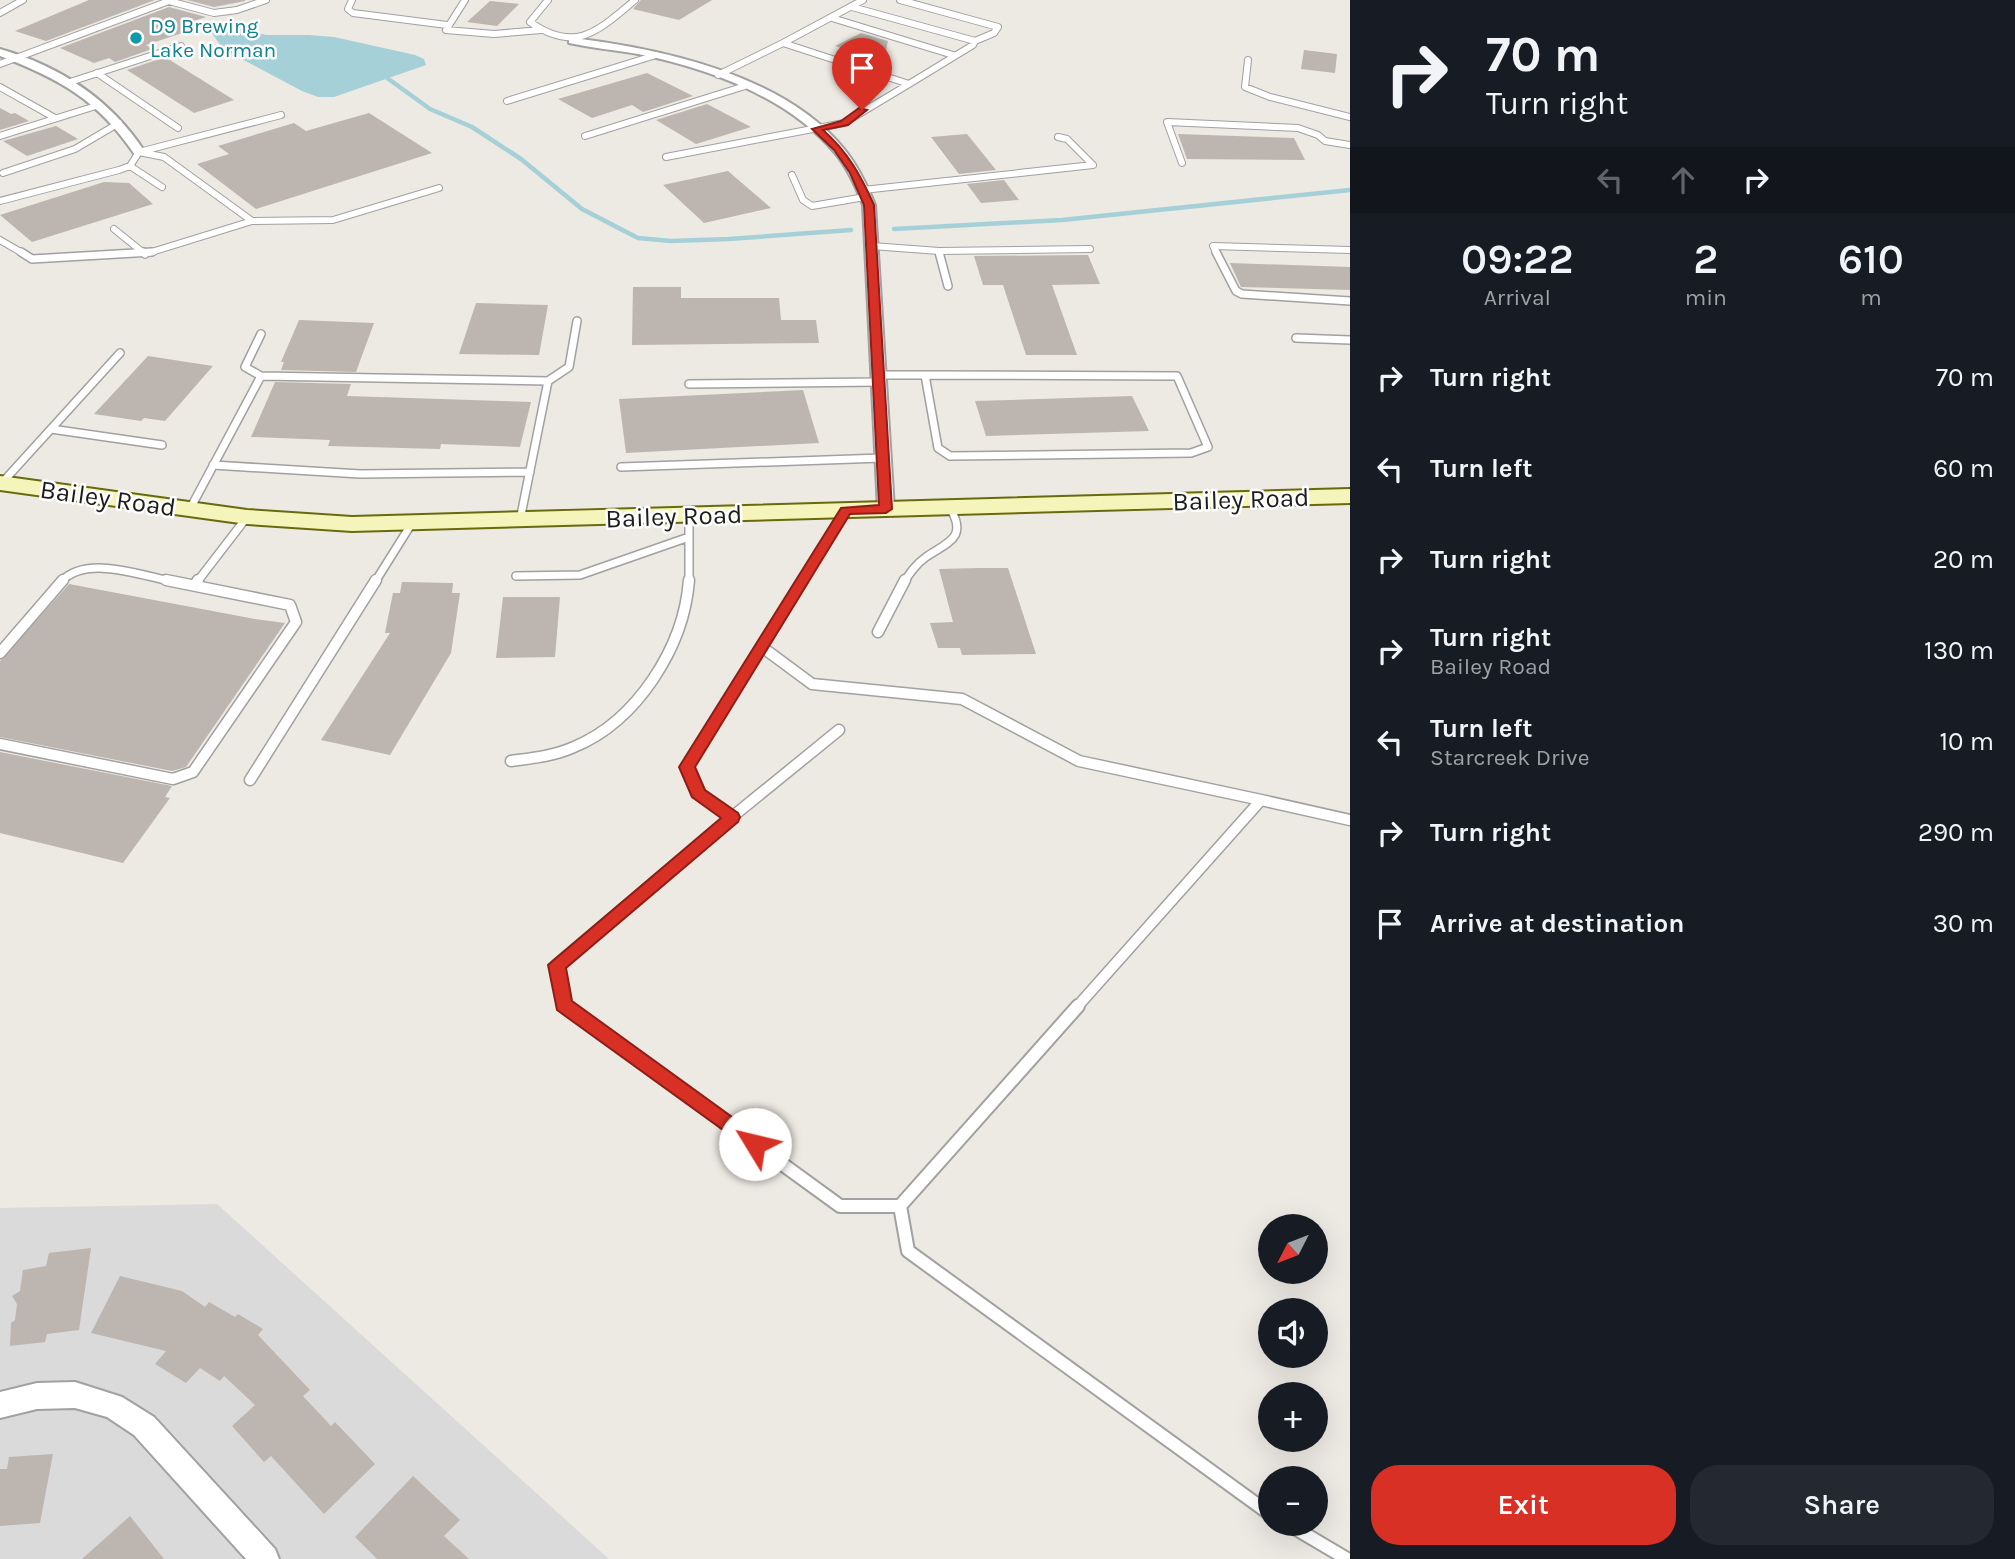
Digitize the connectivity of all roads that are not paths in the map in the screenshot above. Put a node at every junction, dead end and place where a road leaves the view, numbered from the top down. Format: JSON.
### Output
{"nodes":[{"id":1,"x":23,"y":0,"type":"edge"},
{"id":2,"x":266,"y":0,"type":"edge"},
{"id":3,"x":352,"y":0,"type":"edge"},
{"id":4,"x":465,"y":0,"type":"edge"},
{"id":5,"x":548,"y":0,"type":"edge"},
{"id":6,"x":635,"y":0,"type":"edge"},
{"id":7,"x":863,"y":0,"type":"edge"},
{"id":8,"x":900,"y":0,"type":"edge"},
{"id":9,"x":167,"y":1,"type":"edge"},
{"id":10,"x":852,"y":7,"type":"junction"},
{"id":11,"x":0,"y":13,"type":"edge"},
{"id":12,"x":832,"y":18,"type":"junction"},
{"id":13,"x":447,"y":25,"type":"junction"},
{"id":14,"x":541,"y":30,"type":"junction"},
{"id":15,"x":573,"y":41,"type":"junction"},
{"id":16,"x":975,"y":41,"type":"junction"},
{"id":17,"x":783,"y":43,"type":"junction"},
{"id":18,"x":181,"y":46,"type":"dead end"},
{"id":19,"x":0,"y":52,"type":"edge"},
{"id":20,"x":656,"y":55,"type":"junction"},
{"id":21,"x":953,"y":55,"type":"junction"},
{"id":22,"x":15,"y":58,"type":"junction"},
{"id":23,"x":1248,"y":60,"type":"dead end"},
{"id":24,"x":0,"y":64,"type":"edge"},
{"id":25,"x":97,"y":73,"type":"junction"},
{"id":26,"x":718,"y":75,"type":"junction"},
{"id":27,"x":66,"y":83,"type":"junction"},
{"id":28,"x":909,"y":84,"type":"junction"},
{"id":29,"x":746,"y":86,"type":"junction"},
{"id":30,"x":0,"y":87,"type":"edge"},
{"id":31,"x":507,"y":101,"type":"dead end"},
{"id":32,"x":99,"y":105,"type":"junction"},
{"id":33,"x":281,"y":115,"type":"dead end"},
{"id":34,"x":1350,"y":117,"type":"edge"},
{"id":35,"x":55,"y":118,"type":"junction"},
{"id":36,"x":119,"y":123,"type":"junction"},
{"id":37,"x":178,"y":128,"type":"dead end"},
{"id":38,"x":816,"y":129,"type":"junction"},
{"id":39,"x":0,"y":136,"type":"edge"},
{"id":40,"x":584,"y":136,"type":"dead end"},
{"id":41,"x":1058,"y":137,"type":"dead end"},
{"id":42,"x":1350,"y":145,"type":"edge"},
{"id":43,"x":139,"y":152,"type":"junction"},
{"id":44,"x":666,"y":157,"type":"dead end"},
{"id":45,"x":1182,"y":163,"type":"dead end"},
{"id":46,"x":130,"y":166,"type":"junction"},
{"id":47,"x":3,"y":173,"type":"dead end"},
{"id":48,"x":792,"y":175,"type":"dead end"},
{"id":49,"x":162,"y":187,"type":"dead end"},
{"id":50,"x":439,"y":188,"type":"dead end"},
{"id":51,"x":864,"y":193,"type":"junction"},
{"id":52,"x":0,"y":201,"type":"edge"},
{"id":53,"x":251,"y":221,"type":"junction"},
{"id":54,"x":114,"y":229,"type":"dead end"},
{"id":55,"x":0,"y":240,"type":"edge"},
{"id":56,"x":872,"y":246,"type":"junction"},
{"id":57,"x":1090,"y":250,"type":"dead end"},
{"id":58,"x":1350,"y":250,"type":"edge"},
{"id":59,"x":939,"y":251,"type":"junction"},
{"id":60,"x":145,"y":254,"type":"junction"},
{"id":61,"x":948,"y":286,"type":"dead end"},
{"id":62,"x":1350,"y":301,"type":"edge"},
{"id":63,"x":578,"y":321,"type":"dead end"},
{"id":64,"x":261,"y":334,"type":"dead end"},
{"id":65,"x":1296,"y":338,"type":"dead end"},
{"id":66,"x":1350,"y":340,"type":"edge"},
{"id":67,"x":120,"y":353,"type":"dead end"},
{"id":68,"x":925,"y":375,"type":"junction"},
{"id":69,"x":261,"y":376,"type":"junction"},
{"id":70,"x":878,"y":379,"type":"junction"},
{"id":71,"x":548,"y":381,"type":"junction"},
{"id":72,"x":689,"y":384,"type":"dead end"},
{"id":73,"x":51,"y":429,"type":"junction"},
{"id":74,"x":162,"y":445,"type":"dead end"},
{"id":75,"x":882,"y":458,"type":"junction"},
{"id":76,"x":213,"y":465,"type":"junction"},
{"id":77,"x":621,"y":467,"type":"dead end"},
{"id":78,"x":530,"y":472,"type":"junction"},
{"id":79,"x":1,"y":484,"type":"edge"},
{"id":80,"x":1350,"y":496,"type":"edge"},
{"id":81,"x":950,"y":508,"type":"junction"},
{"id":82,"x":190,"y":509,"type":"junction"},
{"id":83,"x":886,"y":509,"type":"junction"},
{"id":84,"x":846,"y":511,"type":"junction"},
{"id":85,"x":247,"y":517,"type":"junction"},
{"id":86,"x":520,"y":520,"type":"junction"},
{"id":87,"x":412,"y":523,"type":"junction"},
{"id":88,"x":689,"y":526,"type":"junction"},
{"id":89,"x":516,"y":576,"type":"dead end"},
{"id":90,"x":195,"y":584,"type":"junction"},
{"id":91,"x":878,"y":632,"type":"dead end"},
{"id":92,"x":762,"y":647,"type":"junction"},
{"id":93,"x":0,"y":653,"type":"edge"},
{"id":94,"x":839,"y":730,"type":"dead end"},
{"id":95,"x":0,"y":744,"type":"edge"},
{"id":96,"x":511,"y":761,"type":"dead end"},
{"id":97,"x":250,"y":780,"type":"dead end"},
{"id":98,"x":1261,"y":800,"type":"junction"},
{"id":99,"x":732,"y":817,"type":"junction"},
{"id":100,"x":1350,"y":820,"type":"edge"},
{"id":101,"x":900,"y":1206,"type":"junction"},
{"id":102,"x":0,"y":1405,"type":"edge"},
{"id":103,"x":1258,"y":1505,"type":"edge"},
{"id":104,"x":1308,"y":1536,"type":"edge"},
{"id":105,"x":265,"y":1559,"type":"edge"},
{"id":106,"x":1346,"y":1559,"type":"edge"}],
"edges":[{"from":1,"to":11,"type":"lane"},
{"from":2,"to":9,"type":"lane"},
{"from":3,"to":13,"type":"lane"},
{"from":4,"to":13,"type":"lane"},
{"from":5,"to":14,"type":"lane"},
{"from":6,"to":15,"type":"lane"},
{"from":7,"to":10,"type":"lane"},
{"from":8,"to":16,"type":"lane"},
{"from":9,"to":22,"type":"lane"},
{"from":10,"to":12,"type":"lane"},
{"from":10,"to":16,"type":"lane"},
{"from":12,"to":17,"type":"lane"},
{"from":12,"to":21,"type":"lane"},
{"from":13,"to":14,"type":"lane"},
{"from":14,"to":15,"type":"lane"},
{"from":15,"to":20,"type":"street"},
{"from":16,"to":21,"type":"lane"},
{"from":17,"to":26,"type":"lane"},
{"from":17,"to":28,"type":"lane"},
{"from":18,"to":25,"type":"lane"},
{"from":19,"to":22,"type":"street"},
{"from":20,"to":26,"type":"street"},
{"from":20,"to":31,"type":"lane"},
{"from":21,"to":28,"type":"lane"},
{"from":22,"to":24,"type":"lane"},
{"from":22,"to":27,"type":"street"},
{"from":23,"to":34,"type":"lane"},
{"from":25,"to":27,"type":"lane"},
{"from":25,"to":37,"type":"lane"},
{"from":26,"to":29,"type":"street"},
{"from":27,"to":32,"type":"street"},
{"from":28,"to":38,"type":"lane"},
{"from":29,"to":38,"type":"street"},
{"from":29,"to":40,"type":"lane"},
{"from":30,"to":35,"type":"lane"},
{"from":32,"to":35,"type":"lane"},
{"from":32,"to":36,"type":"street"},
{"from":33,"to":43,"type":"lane"},
{"from":35,"to":39,"type":"lane"},
{"from":36,"to":43,"type":"street"},
{"from":36,"to":47,"type":"lane"},
{"from":38,"to":44,"type":"lane"},
{"from":38,"to":51,"type":"street"},
{"from":41,"to":51,"type":"lane"},
{"from":42,"to":45,"type":"lane"},
{"from":43,"to":46,"type":"lane"},
{"from":43,"to":53,"type":"lane"},
{"from":46,"to":49,"type":"lane"},
{"from":46,"to":52,"type":"lane"},
{"from":48,"to":51,"type":"lane"},
{"from":50,"to":53,"type":"lane"},
{"from":51,"to":56,"type":"street"},
{"from":53,"to":60,"type":"lane"},
{"from":54,"to":60,"type":"lane"},
{"from":55,"to":60,"type":"lane"},
{"from":56,"to":59,"type":"lane"},
{"from":56,"to":70,"type":"street"},
{"from":57,"to":59,"type":"lane"},
{"from":58,"to":62,"type":"lane"},
{"from":59,"to":61,"type":"lane"},
{"from":63,"to":71,"type":"lane"},
{"from":64,"to":69,"type":"lane"},
{"from":65,"to":66,"type":"lane"},
{"from":67,"to":73,"type":"lane"},
{"from":68,"to":68,"type":"lane"},
{"from":68,"to":70,"type":"lane"},
{"from":69,"to":71,"type":"lane"},
{"from":69,"to":76,"type":"lane"},
{"from":70,"to":72,"type":"lane"},
{"from":70,"to":75,"type":"street"},
{"from":71,"to":78,"type":"lane"},
{"from":73,"to":74,"type":"lane"},
{"from":73,"to":79,"type":"lane"},
{"from":75,"to":77,"type":"lane"},
{"from":75,"to":83,"type":"street"},
{"from":76,"to":78,"type":"lane"},
{"from":76,"to":82,"type":"lane"},
{"from":78,"to":86,"type":"lane"},
{"from":79,"to":82,"type":"street","name":"Bailey Road"},
{"from":80,"to":81,"type":"street","name":"Bailey Road"},
{"from":81,"to":83,"type":"street","name":"Bailey Road"},
{"from":81,"to":91,"type":"lane"},
{"from":82,"to":85,"type":"street","name":"Bailey Road"},
{"from":83,"to":84,"type":"street","name":"Bailey Road"},
{"from":84,"to":88,"type":"street","name":"Bailey Road"},
{"from":84,"to":92,"type":"lane"},
{"from":85,"to":87,"type":"street","name":"Bailey Road"},
{"from":85,"to":90,"type":"lane"},
{"from":86,"to":87,"type":"street","name":"Bailey Road"},
{"from":86,"to":88,"type":"street","name":"Bailey Road"},
{"from":87,"to":97,"type":"lane"},
{"from":88,"to":89,"type":"lane"},
{"from":88,"to":96,"type":"lane"},
{"from":90,"to":93,"type":"lane"},
{"from":90,"to":95,"type":"lane"},
{"from":92,"to":98,"type":"lane"},
{"from":92,"to":99,"type":"lane"},
{"from":94,"to":99,"type":"lane"},
{"from":98,"to":100,"type":"lane"},
{"from":98,"to":101,"type":"lane"},
{"from":99,"to":101,"type":"lane"},
{"from":101,"to":103,"type":"lane"},
{"from":102,"to":105,"type":"street"},
{"from":104,"to":106,"type":"lane"}]}
